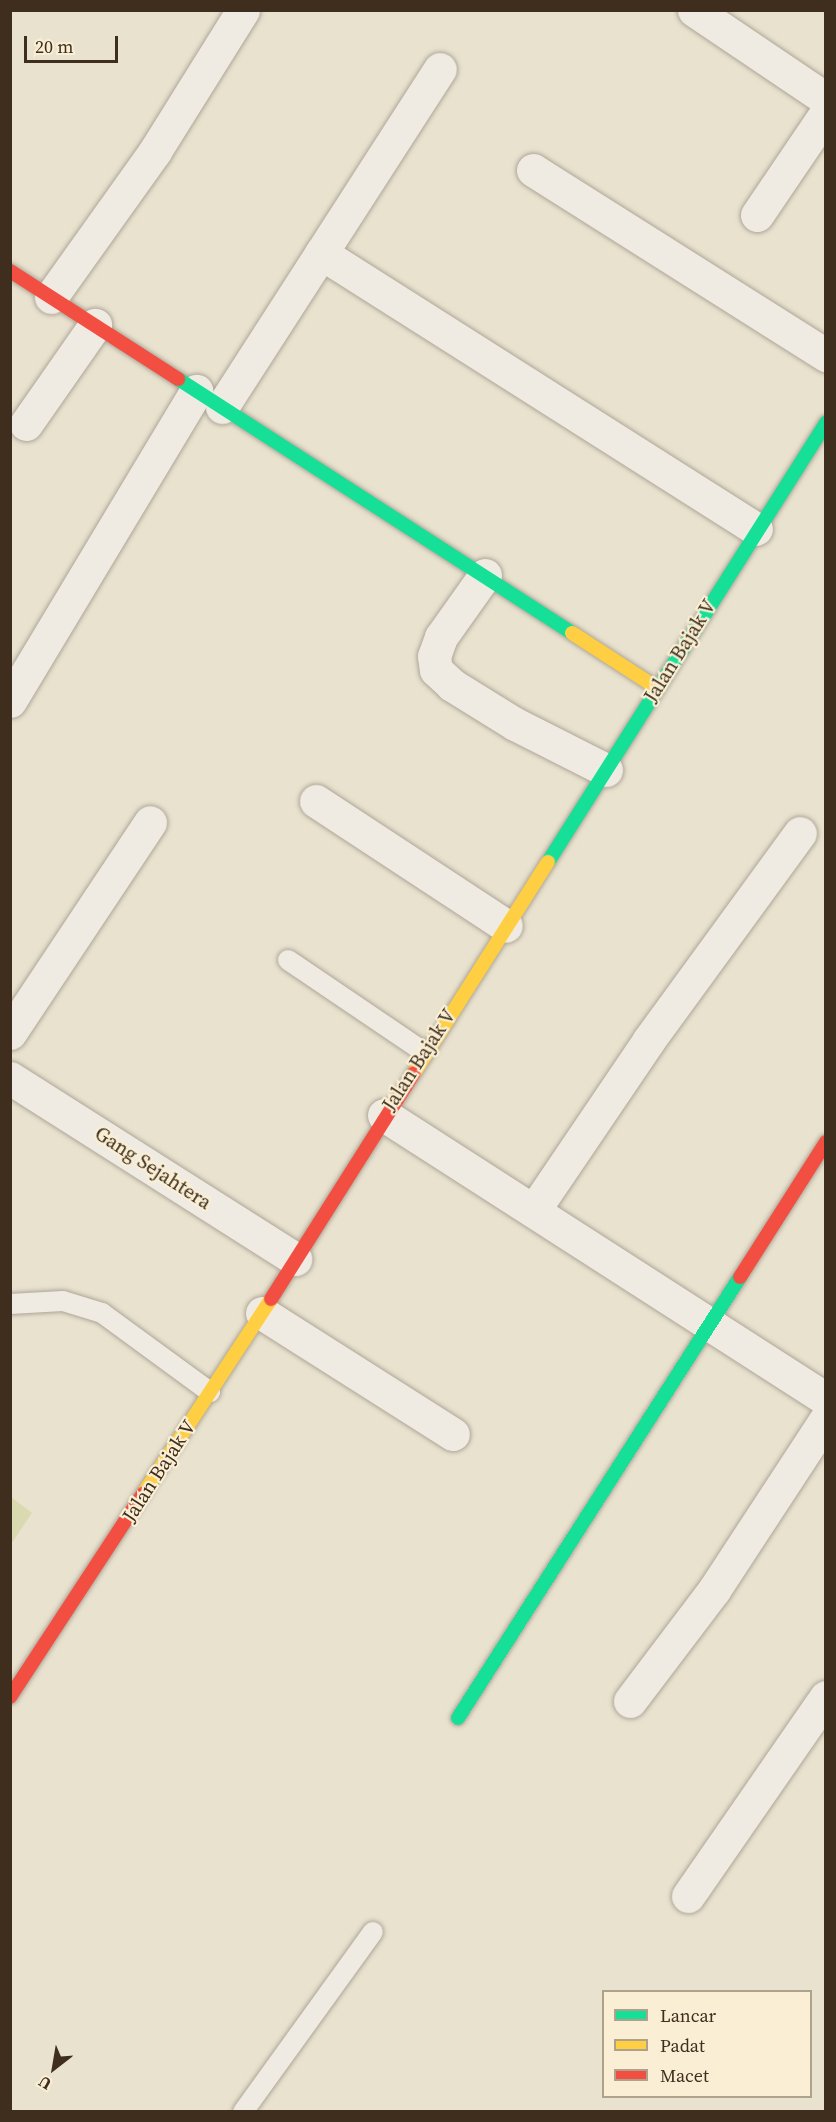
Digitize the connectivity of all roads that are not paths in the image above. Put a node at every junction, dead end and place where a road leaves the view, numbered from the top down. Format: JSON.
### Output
{"nodes":[{"id":1,"x":243,"y":10,"type":"edge"},
{"id":2,"x":694,"y":10,"type":"edge"},
{"id":3,"x":440,"y":69,"type":"dead end"},
{"id":4,"x":825,"y":99,"type":"edge"},
{"id":5,"x":825,"y":113,"type":"edge"},
{"id":6,"x":533,"y":170,"type":"dead end"},
{"id":7,"x":757,"y":215,"type":"dead end"},
{"id":8,"x":321,"y":253,"type":"junction"},
{"id":9,"x":10,"y":270,"type":"edge"},
{"id":10,"x":51,"y":297,"type":"junction"},
{"id":11,"x":95,"y":325,"type":"junction"},
{"id":12,"x":825,"y":355,"type":"edge"},
{"id":13,"x":209,"y":399,"type":"junction"},
{"id":14,"x":825,"y":423,"type":"edge"},
{"id":15,"x":26,"y":424,"type":"dead end"},
{"id":16,"x":756,"y":529,"type":"junction"},
{"id":17,"x":484,"y":575,"type":"junction"},
{"id":18,"x":657,"y":688,"type":"junction"},
{"id":19,"x":10,"y":701,"type":"edge"},
{"id":20,"x":606,"y":770,"type":"junction"},
{"id":21,"x":316,"y":801,"type":"dead end"},
{"id":22,"x":150,"y":822,"type":"dead end"},
{"id":23,"x":800,"y":833,"type":"dead end"},
{"id":24,"x":506,"y":926,"type":"junction"},
{"id":25,"x":288,"y":960,"type":"dead end"},
{"id":26,"x":10,"y":1033,"type":"edge"},
{"id":27,"x":424,"y":1052,"type":"junction"},
{"id":28,"x":10,"y":1078,"type":"edge"},
{"id":29,"x":384,"y":1115,"type":"junction"},
{"id":30,"x":825,"y":1142,"type":"edge"},
{"id":31,"x":534,"y":1210,"type":"junction"},
{"id":32,"x":295,"y":1259,"type":"junction"},
{"id":33,"x":10,"y":1304,"type":"edge"},
{"id":34,"x":262,"y":1313,"type":"junction"},
{"id":35,"x":709,"y":1325,"type":"junction"},
{"id":36,"x":210,"y":1392,"type":"junction"},
{"id":37,"x":825,"y":1399,"type":"edge"},
{"id":38,"x":825,"y":1419,"type":"edge"},
{"id":39,"x":453,"y":1434,"type":"dead end"},
{"id":40,"x":825,"y":1696,"type":"edge"},
{"id":41,"x":10,"y":1697,"type":"edge"},
{"id":42,"x":630,"y":1701,"type":"dead end"},
{"id":43,"x":459,"y":1718,"type":"dead end"},
{"id":44,"x":688,"y":1896,"type":"dead end"},
{"id":45,"x":373,"y":1932,"type":"dead end"},
{"id":46,"x":243,"y":2112,"type":"edge"}],
"edges":[{"from":1,"to":10,"type":"street"},
{"from":2,"to":4,"type":"street"},
{"from":3,"to":8,"type":"street"},
{"from":5,"to":7,"type":"street"},
{"from":6,"to":12,"type":"street"},
{"from":8,"to":13,"type":"street"},
{"from":8,"to":16,"type":"street"},
{"from":9,"to":10,"type":"street"},
{"from":10,"to":11,"type":"street"},
{"from":11,"to":13,"type":"street"},
{"from":11,"to":15,"type":"street"},
{"from":13,"to":17,"type":"street"},
{"from":13,"to":19,"type":"street"},
{"from":14,"to":16,"type":"street","name":"Jalan Bajak V"},
{"from":16,"to":18,"type":"street","name":"Jalan Bajak V"},
{"from":17,"to":18,"type":"street"},
{"from":17,"to":20,"type":"street"},
{"from":18,"to":20,"type":"street","name":"Jalan Bajak V"},
{"from":20,"to":24,"type":"street","name":"Jalan Bajak V"},
{"from":21,"to":24,"type":"street"},
{"from":22,"to":26,"type":"street"},
{"from":23,"to":31,"type":"street"},
{"from":24,"to":27,"type":"street","name":"Jalan Bajak V"},
{"from":25,"to":27,"type":"lane"},
{"from":27,"to":29,"type":"street","name":"Jalan Bajak V"},
{"from":28,"to":32,"type":"street","name":"Gang Sejahtera"},
{"from":29,"to":31,"type":"street"},
{"from":29,"to":32,"type":"street","name":"Jalan Bajak V"},
{"from":30,"to":35,"type":"street"},
{"from":31,"to":35,"type":"street"},
{"from":32,"to":34,"type":"street","name":"Jalan Bajak V"},
{"from":33,"to":36,"type":"lane"},
{"from":34,"to":36,"type":"street","name":"Jalan Bajak V"},
{"from":34,"to":39,"type":"street"},
{"from":35,"to":37,"type":"street"},
{"from":35,"to":43,"type":"street"},
{"from":36,"to":41,"type":"street","name":"Jalan Bajak V"},
{"from":38,"to":42,"type":"street"},
{"from":40,"to":44,"type":"street"},
{"from":45,"to":46,"type":"lane"}]}
